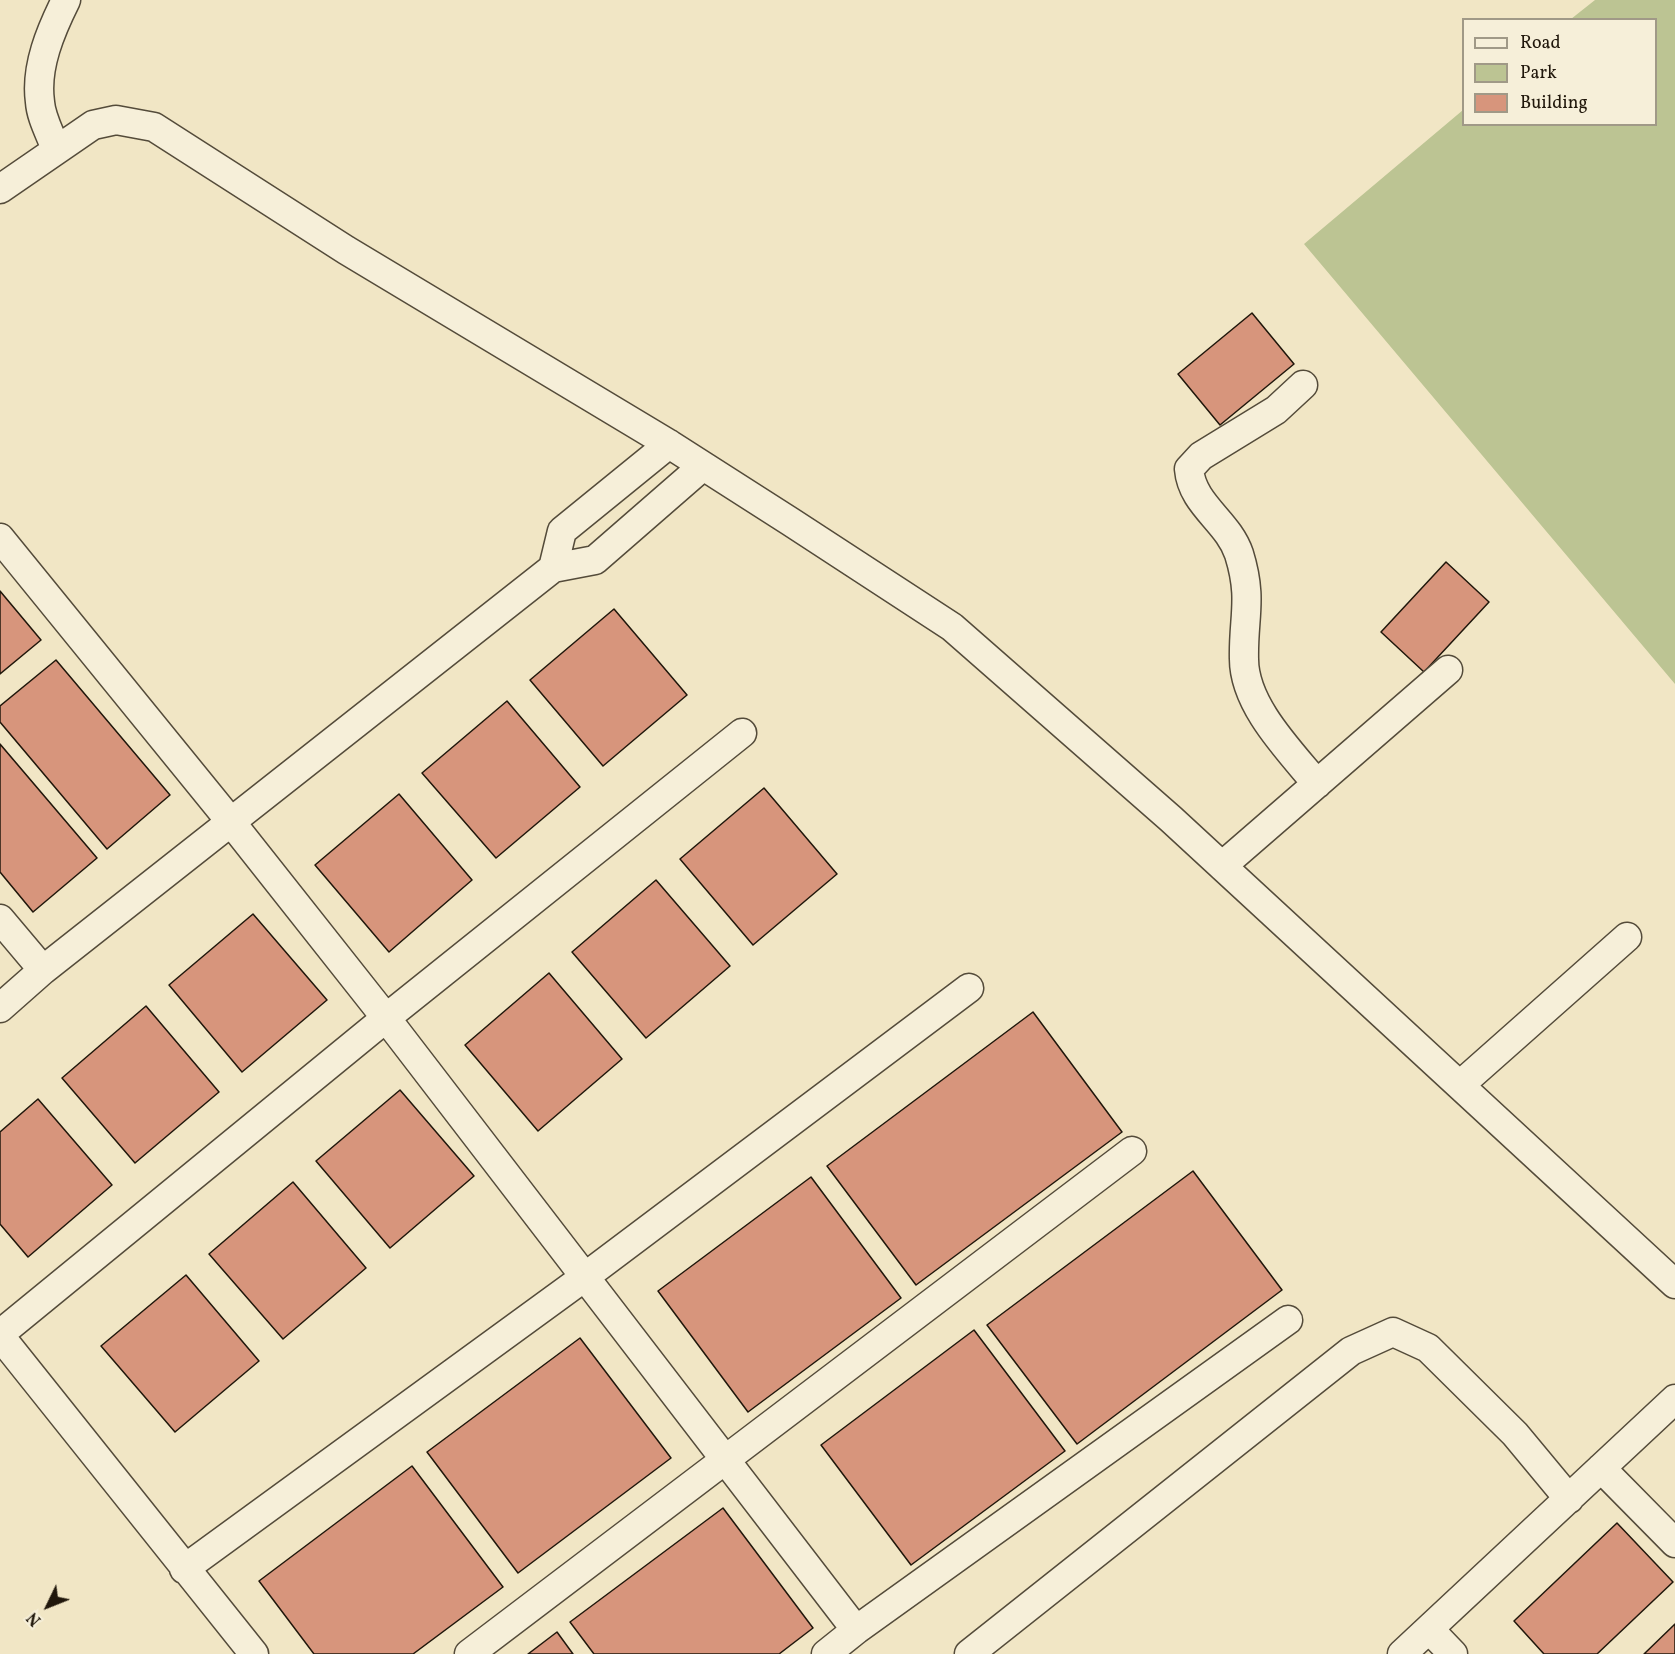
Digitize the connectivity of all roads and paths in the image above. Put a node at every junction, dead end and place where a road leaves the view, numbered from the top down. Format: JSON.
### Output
{"nodes":[{"id":1,"x":66,"y":0,"type":"edge"},
{"id":2,"x":56,"y":150,"type":"junction"},
{"id":3,"x":0,"y":189,"type":"edge"},
{"id":4,"x":1303,"y":385,"type":"dead end"},
{"id":5,"x":669,"y":444,"type":"junction"},
{"id":6,"x":703,"y":466,"type":"junction"},
{"id":7,"x":0,"y":538,"type":"edge"},
{"id":8,"x":553,"y":568,"type":"junction"},
{"id":9,"x":1448,"y":670,"type":"dead end"},
{"id":10,"x":742,"y":733,"type":"dead end"},
{"id":11,"x":1317,"y":784,"type":"junction"},
{"id":12,"x":231,"y":822,"type":"junction"},
{"id":13,"x":1221,"y":866,"type":"junction"},
{"id":14,"x":0,"y":919,"type":"edge"},
{"id":15,"x":1627,"y":937,"type":"dead end"},
{"id":16,"x":43,"y":970,"type":"junction"},
{"id":17,"x":969,"y":988,"type":"dead end"},
{"id":18,"x":0,"y":1008,"type":"edge"},
{"id":19,"x":386,"y":1018,"type":"junction"},
{"id":20,"x":1460,"y":1086,"type":"junction"},
{"id":21,"x":1132,"y":1151,"type":"dead end"},
{"id":22,"x":586,"y":1276,"type":"junction"},
{"id":23,"x":1675,"y":1284,"type":"edge"},
{"id":24,"x":1288,"y":1320,"type":"dead end"},
{"id":25,"x":0,"y":1335,"type":"edge"},
{"id":26,"x":1671,"y":1411,"type":"edge"},
{"id":27,"x":723,"y":1460,"type":"junction"},
{"id":28,"x":1601,"y":1468,"type":"junction"},
{"id":29,"x":1569,"y":1499,"type":"junction"},
{"id":30,"x":1675,"y":1543,"type":"edge"},
{"id":31,"x":184,"y":1569,"type":"junction"},
{"id":32,"x":1429,"y":1629,"type":"junction"},
{"id":33,"x":856,"y":1630,"type":"junction"},
{"id":34,"x":254,"y":1654,"type":"edge"},
{"id":35,"x":469,"y":1654,"type":"edge"},
{"id":36,"x":826,"y":1654,"type":"edge"},
{"id":37,"x":969,"y":1654,"type":"edge"},
{"id":38,"x":1402,"y":1654,"type":"edge"},
{"id":39,"x":1453,"y":1654,"type":"edge"}],
"edges":[{"from":1,"to":2,"type":"street"},
{"from":2,"to":3,"type":"street"},
{"from":2,"to":5,"type":"street"},
{"from":4,"to":11,"type":"street"},
{"from":5,"to":6,"type":"street"},
{"from":5,"to":8,"type":"street"},
{"from":6,"to":8,"type":"street"},
{"from":6,"to":13,"type":"street"},
{"from":7,"to":12,"type":"street"},
{"from":8,"to":12,"type":"street"},
{"from":9,"to":11,"type":"street"},
{"from":10,"to":19,"type":"street"},
{"from":11,"to":13,"type":"street"},
{"from":12,"to":16,"type":"street"},
{"from":12,"to":19,"type":"street"},
{"from":13,"to":20,"type":"street"},
{"from":14,"to":16,"type":"street"},
{"from":15,"to":20,"type":"street"},
{"from":16,"to":18,"type":"street"},
{"from":17,"to":22,"type":"street"},
{"from":19,"to":22,"type":"street"},
{"from":19,"to":25,"type":"street"},
{"from":20,"to":23,"type":"street"},
{"from":21,"to":27,"type":"street"},
{"from":22,"to":27,"type":"street"},
{"from":22,"to":31,"type":"street"},
{"from":24,"to":33,"type":"street"},
{"from":25,"to":31,"type":"street"},
{"from":26,"to":28,"type":"street"},
{"from":27,"to":33,"type":"street"},
{"from":27,"to":35,"type":"street"},
{"from":28,"to":29,"type":"street"},
{"from":28,"to":30,"type":"street"},
{"from":29,"to":32,"type":"street"},
{"from":29,"to":37,"type":"street"},
{"from":31,"to":34,"type":"street"},
{"from":32,"to":38,"type":"street"},
{"from":32,"to":39,"type":"street"},
{"from":33,"to":36,"type":"street"}]}
